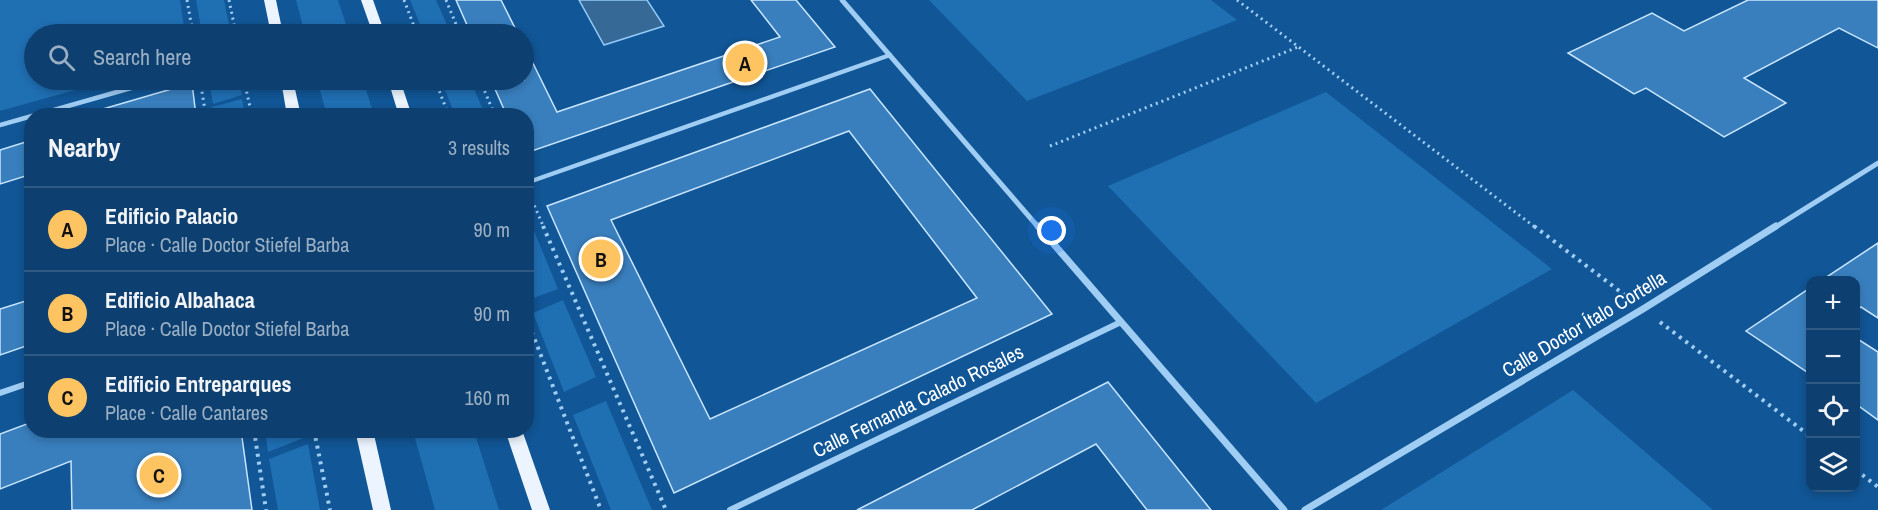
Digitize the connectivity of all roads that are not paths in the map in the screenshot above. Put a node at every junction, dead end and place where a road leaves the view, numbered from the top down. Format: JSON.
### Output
{"nodes":[{"id":1,"x":270,"y":0,"type":"edge"},
{"id":2,"x":367,"y":0,"type":"edge"},
{"id":3,"x":842,"y":0,"type":"edge"},
{"id":4,"x":276,"y":24,"type":"edge"},
{"id":5,"x":375,"y":24,"type":"edge"},
{"id":6,"x":890,"y":55,"type":"junction"},
{"id":7,"x":124,"y":90,"type":"edge"},
{"id":8,"x":289,"y":90,"type":"edge"},
{"id":9,"x":397,"y":90,"type":"edge"},
{"id":10,"x":60,"y":108,"type":"edge"},
{"id":11,"x":292,"y":108,"type":"edge"},
{"id":12,"x":403,"y":108,"type":"edge"},
{"id":13,"x":24,"y":118,"type":"edge"},
{"id":14,"x":0,"y":125,"type":"edge"},
{"id":15,"x":1878,"y":163,"type":"edge"},
{"id":16,"x":534,"y":180,"type":"edge"},
{"id":17,"x":1121,"y":322,"type":"junction"},
{"id":18,"x":24,"y":385,"type":"edge"},
{"id":19,"x":0,"y":393,"type":"edge"},
{"id":20,"x":366,"y":438,"type":"edge"},
{"id":21,"x":516,"y":438,"type":"edge"},
{"id":22,"x":382,"y":510,"type":"edge"},
{"id":23,"x":541,"y":510,"type":"edge"},
{"id":24,"x":730,"y":510,"type":"edge"},
{"id":25,"x":1284,"y":510,"type":"edge"},
{"id":26,"x":1305,"y":510,"type":"edge"}],
"edges":[{"from":1,"to":4,"type":"main road"},
{"from":2,"to":5,"type":"main road"},
{"from":3,"to":6,"type":"street"},
{"from":6,"to":16,"type":"street"},
{"from":6,"to":17,"type":"street"},
{"from":7,"to":10,"type":"street"},
{"from":8,"to":11,"type":"main road"},
{"from":9,"to":12,"type":"main road"},
{"from":13,"to":14,"type":"street"},
{"from":15,"to":26,"type":"street","name":"Calle Doctor Ítalo Cortella"},
{"from":17,"to":24,"type":"street","name":"Calle Fernanda Calado Rosales"},
{"from":17,"to":25,"type":"street"},
{"from":18,"to":19,"type":"street"},
{"from":20,"to":22,"type":"main road"},
{"from":21,"to":23,"type":"main road"}]}
